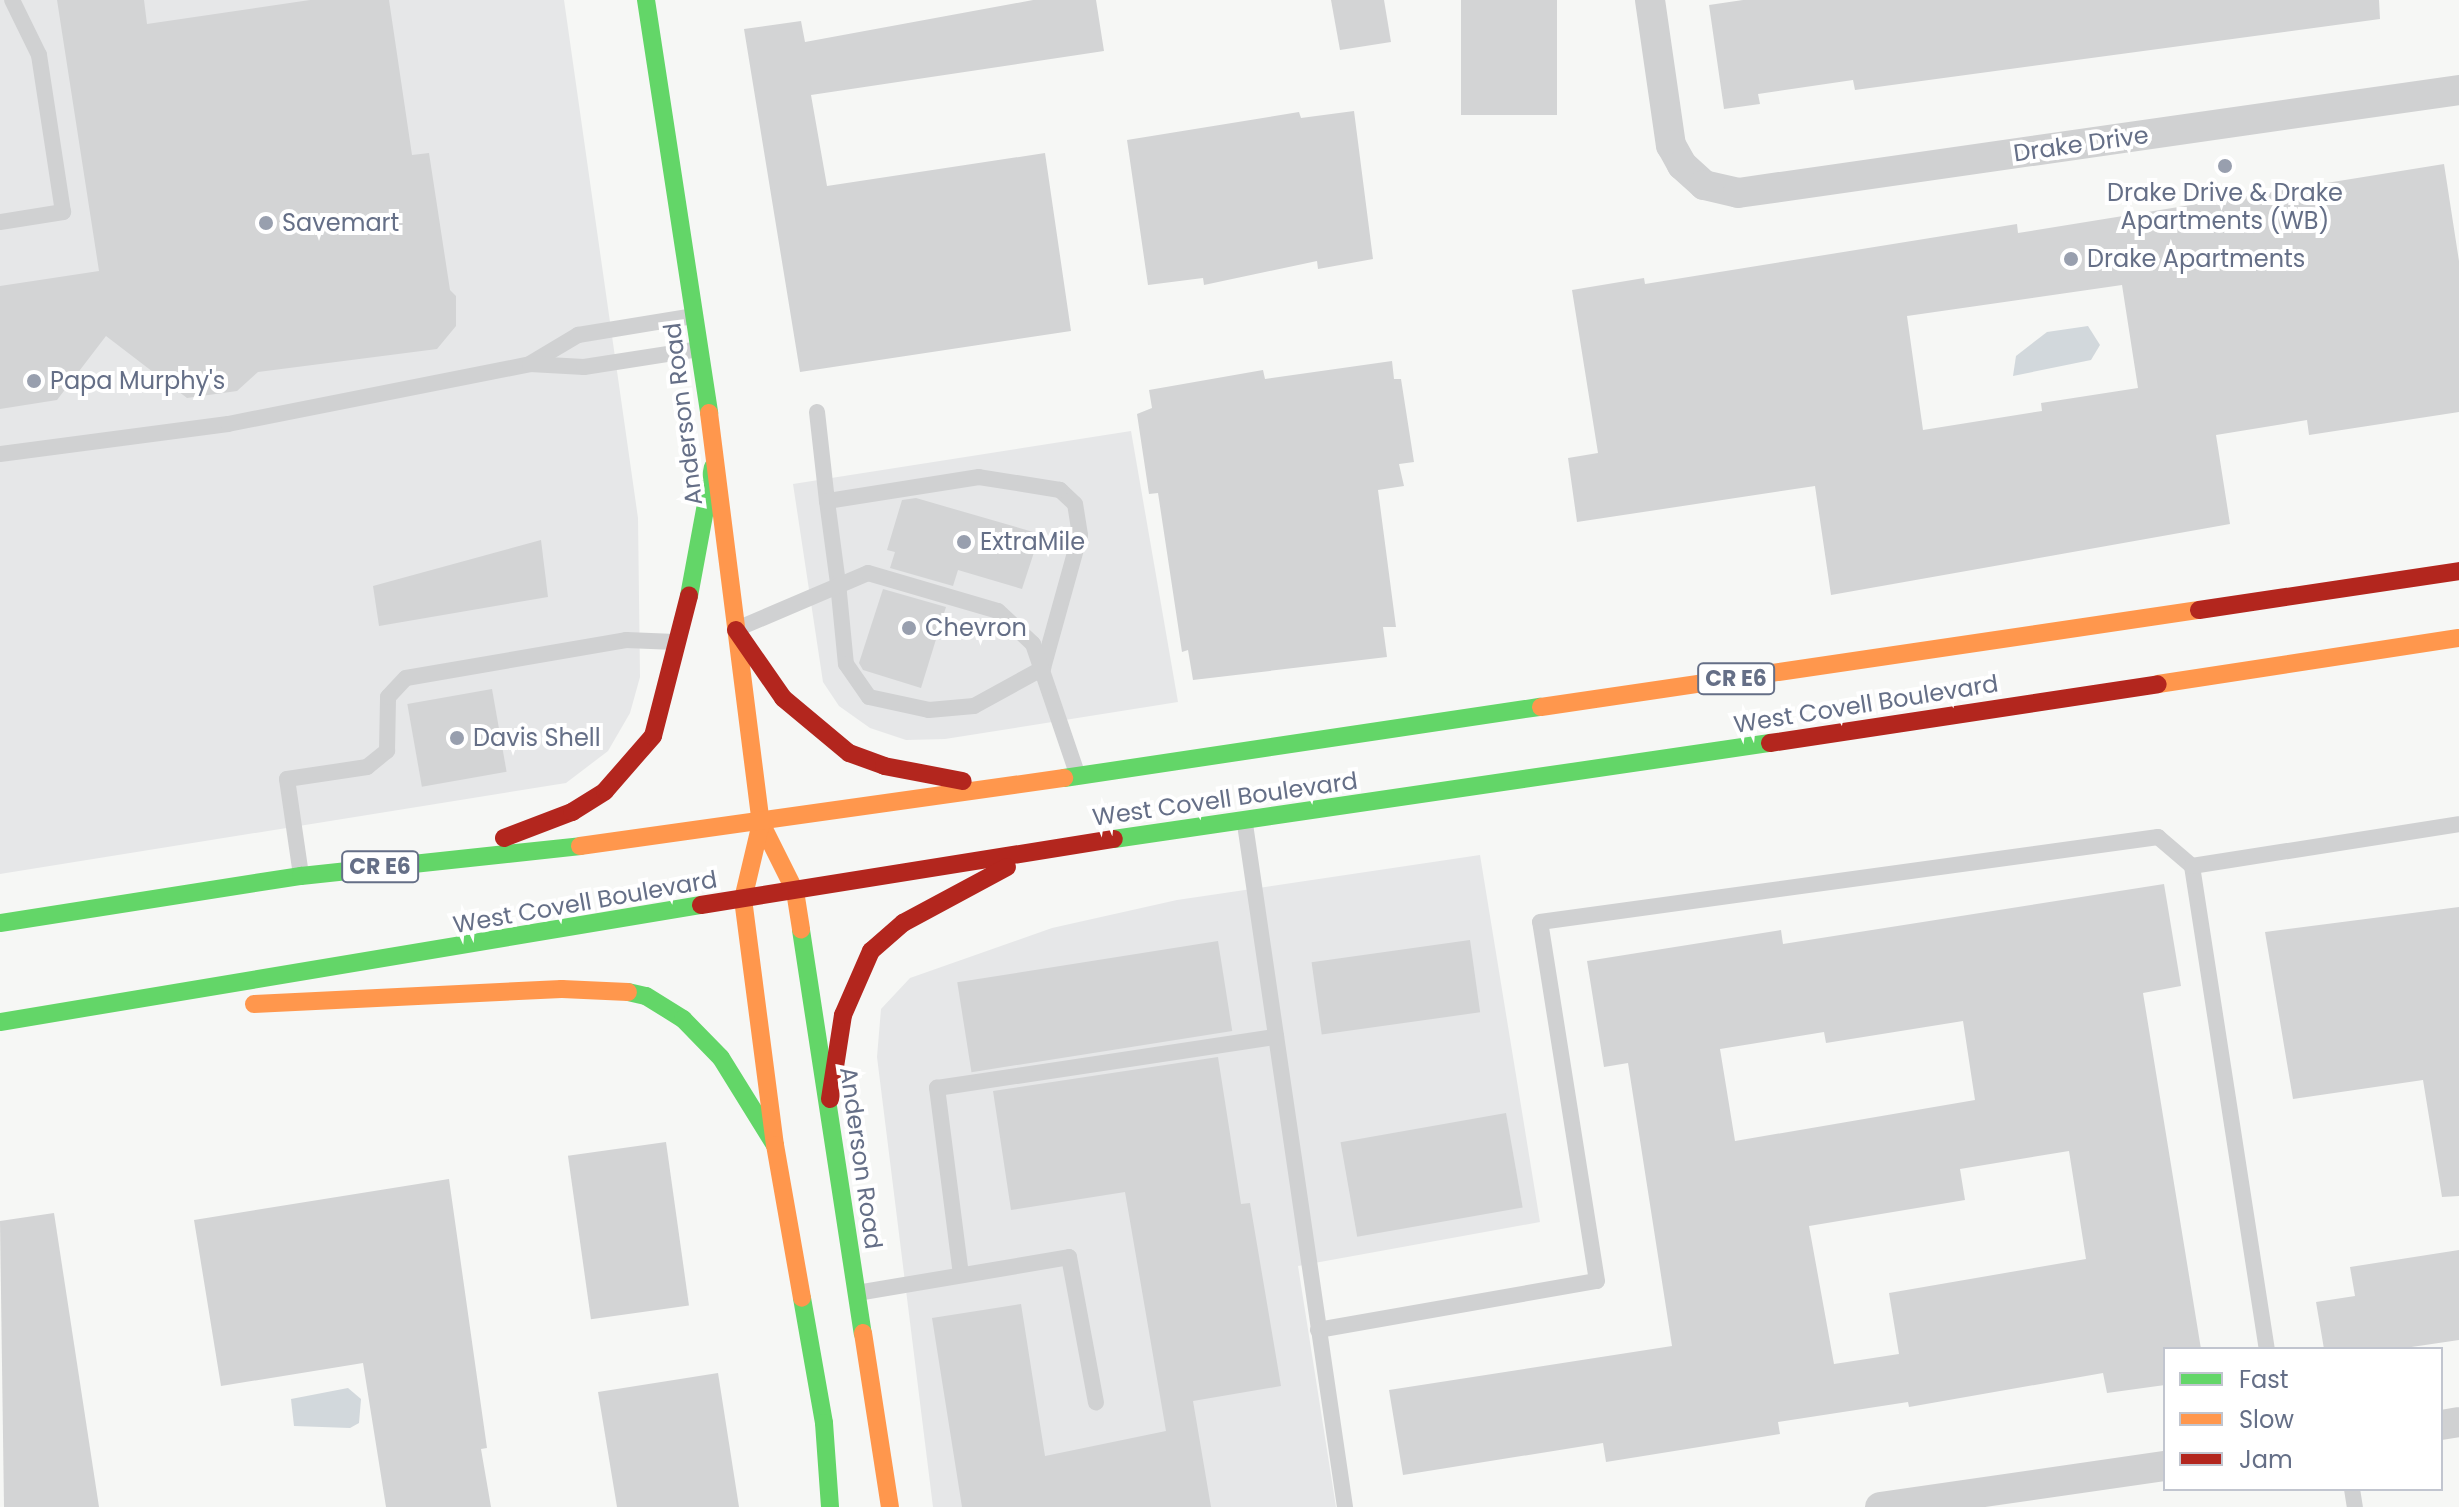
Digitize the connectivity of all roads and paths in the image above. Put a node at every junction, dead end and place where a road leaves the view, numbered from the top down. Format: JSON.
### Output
{"nodes":[{"id":1,"x":12,"y":0,"type":"edge"},
{"id":2,"x":646,"y":0,"type":"edge"},
{"id":3,"x":1650,"y":0,"type":"edge"},
{"id":4,"x":2459,"y":90,"type":"edge"},
{"id":5,"x":0,"y":222,"type":"edge"},
{"id":6,"x":696,"y":316,"type":"junction"},
{"id":7,"x":701,"y":349,"type":"junction"},
{"id":8,"x":530,"y":364,"type":"junction"},
{"id":9,"x":817,"y":412,"type":"dead end"},
{"id":10,"x":0,"y":454,"type":"edge"},
{"id":11,"x":713,"y":467,"type":"junction"},
{"id":12,"x":827,"y":501,"type":"junction"},
{"id":13,"x":2459,"y":571,"type":"edge"},
{"id":14,"x":838,"y":583,"type":"junction"},
{"id":15,"x":736,"y":630,"type":"junction"},
{"id":16,"x":2459,"y":638,"type":"edge"},
{"id":17,"x":680,"y":642,"type":"junction"},
{"id":18,"x":1043,"y":668,"type":"junction"},
{"id":19,"x":1079,"y":777,"type":"junction"},
{"id":20,"x":1013,"y":787,"type":"junction"},
{"id":21,"x":761,"y":823,"type":"junction"},
{"id":22,"x":1245,"y":823,"type":"junction"},
{"id":23,"x":2459,"y":824,"type":"edge"},
{"id":24,"x":1049,"y":847,"type":"junction"},
{"id":25,"x":453,"y":857,"type":"junction"},
{"id":26,"x":2192,"y":866,"type":"junction"},
{"id":27,"x":301,"y":876,"type":"junction"},
{"id":28,"x":795,"y":891,"type":"junction"},
{"id":29,"x":743,"y":899,"type":"junction"},
{"id":30,"x":0,"y":923,"type":"edge"},
{"id":31,"x":116,"y":1006,"type":"junction"},
{"id":32,"x":0,"y":1020,"type":"edge"},
{"id":33,"x":1276,"y":1037,"type":"junction"},
{"id":34,"x":830,"y":1099,"type":"junction"},
{"id":35,"x":775,"y":1145,"type":"junction"},
{"id":36,"x":961,"y":1275,"type":"junction"},
{"id":37,"x":855,"y":1293,"type":"junction"},
{"id":38,"x":1318,"y":1330,"type":"junction"},
{"id":39,"x":2267,"y":1347,"type":"edge"},
{"id":40,"x":1096,"y":1403,"type":"dead end"},
{"id":41,"x":2163,"y":1466,"type":"edge"},
{"id":42,"x":830,"y":1507,"type":"edge"},
{"id":43,"x":890,"y":1507,"type":"edge"},
{"id":44,"x":1345,"y":1507,"type":"edge"},
{"id":45,"x":1880,"y":1507,"type":"edge"}],
"edges":[{"from":1,"to":5,"type":"lane"},
{"from":2,"to":6,"type":"main road","name":"Anderson Road"},
{"from":3,"to":4,"type":"street","name":"Drake Drive"},
{"from":6,"to":7,"type":"main road","name":"Anderson Road"},
{"from":6,"to":8,"type":"lane"},
{"from":7,"to":8,"type":"lane"},
{"from":7,"to":11,"type":"main road","name":"Anderson Road"},
{"from":8,"to":10,"type":"lane"},
{"from":9,"to":12,"type":"lane"},
{"from":11,"to":15,"type":"main road","name":"Anderson Road"},
{"from":11,"to":17,"type":"main road"},
{"from":12,"to":14,"type":"lane"},
{"from":12,"to":18,"type":"lane"},
{"from":13,"to":19,"type":"main road","name":"West Covell Boulevard","number":"CR E6"},
{"from":14,"to":15,"type":"lane"},
{"from":14,"to":18,"type":"lane"},
{"from":14,"to":18,"type":"lane"},
{"from":15,"to":20,"type":"main road"},
{"from":15,"to":21,"type":"main road","name":"Anderson Road"},
{"from":16,"to":22,"type":"main road","name":"West Covell Boulevard"},
{"from":17,"to":25,"type":"main road"},
{"from":17,"to":27,"type":"lane"},
{"from":18,"to":19,"type":"lane"},
{"from":19,"to":20,"type":"main road","name":"West Covell Boulevard","number":"CR E6"},
{"from":20,"to":21,"type":"main road","name":"West Covell Boulevard","number":"CR E6"},
{"from":21,"to":25,"type":"main road","name":"West Covell Boulevard","number":"CR E6"},
{"from":21,"to":28,"type":"main road","name":"Anderson Road"},
{"from":21,"to":29,"type":"main road","name":"Anderson Road"},
{"from":22,"to":24,"type":"main road","name":"West Covell Boulevard"},
{"from":22,"to":33,"type":"lane"},
{"from":23,"to":26,"type":"lane"},
{"from":24,"to":28,"type":"main road","name":"West Covell Boulevard"},
{"from":24,"to":34,"type":"main road"},
{"from":25,"to":27,"type":"main road","name":"West Covell Boulevard","number":"CR E6"},
{"from":26,"to":38,"type":"lane"},
{"from":26,"to":39,"type":"lane"},
{"from":27,"to":30,"type":"main road","name":"West Covell Boulevard","number":"CR E6"},
{"from":28,"to":29,"type":"main road","name":"West Covell Boulevard"},
{"from":28,"to":34,"type":"main road","name":"Anderson Road"},
{"from":29,"to":31,"type":"main road","name":"West Covell Boulevard"},
{"from":29,"to":35,"type":"main road","name":"Anderson Road"},
{"from":31,"to":32,"type":"main road","name":"West Covell Boulevard"},
{"from":31,"to":35,"type":"main road"},
{"from":33,"to":36,"type":"lane"},
{"from":33,"to":38,"type":"lane"},
{"from":34,"to":37,"type":"main road","name":"Anderson Road"},
{"from":35,"to":42,"type":"main road","name":"Anderson Road"},
{"from":36,"to":37,"type":"lane"},
{"from":36,"to":40,"type":"lane"},
{"from":37,"to":43,"type":"main road","name":"Anderson Road"},
{"from":38,"to":44,"type":"lane"},
{"from":41,"to":45,"type":"street"}]}
